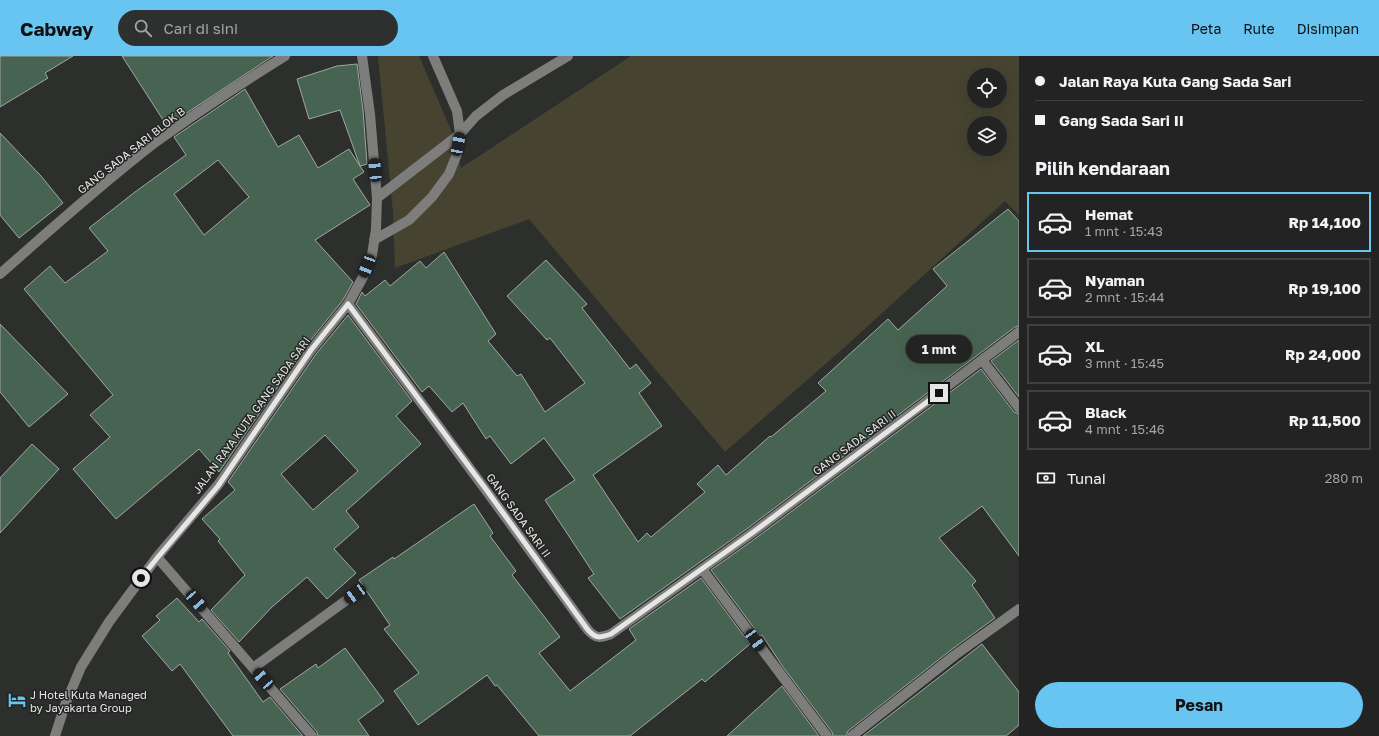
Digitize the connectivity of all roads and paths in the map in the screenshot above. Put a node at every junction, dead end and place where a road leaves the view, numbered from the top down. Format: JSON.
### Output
{"nodes":[{"id":1,"x":285,"y":56,"type":"edge"},
{"id":2,"x":362,"y":56,"type":"edge"},
{"id":3,"x":433,"y":56,"type":"edge"},
{"id":4,"x":568,"y":56,"type":"edge"},
{"id":5,"x":460,"y":134,"type":"junction"},
{"id":6,"x":377,"y":198,"type":"junction"},
{"id":7,"x":374,"y":240,"type":"junction"},
{"id":8,"x":0,"y":274,"type":"edge"},
{"id":9,"x":348,"y":304,"type":"junction"},
{"id":10,"x":1019,"y":332,"type":"edge"},
{"id":11,"x":982,"y":360,"type":"junction"},
{"id":12,"x":1019,"y":408,"type":"edge"},
{"id":13,"x":158,"y":557,"type":"junction"},
{"id":14,"x":702,"y":569,"type":"junction"},
{"id":15,"x":355,"y":594,"type":"dead end"},
{"id":16,"x":1019,"y":609,"type":"edge"},
{"id":17,"x":253,"y":668,"type":"junction"},
{"id":18,"x":55,"y":736,"type":"edge"},
{"id":19,"x":312,"y":736,"type":"edge"},
{"id":20,"x":827,"y":736,"type":"edge"},
{"id":21,"x":852,"y":736,"type":"edge"}],
"edges":[{"from":1,"to":8,"type":"street","name":"GANG SADA SARI BLOK B"},
{"from":2,"to":6,"type":"street","name":"JALAN RAYA KUTA GANG SADA SARI"},
{"from":3,"to":5,"type":"street"},
{"from":4,"to":5,"type":"street"},
{"from":5,"to":6,"type":"street"},
{"from":5,"to":7,"type":"street"},
{"from":6,"to":7,"type":"street","name":"JALAN RAYA KUTA GANG SADA SARI"},
{"from":7,"to":9,"type":"street","name":"JALAN RAYA KUTA GANG SADA SARI"},
{"from":9,"to":13,"type":"street","name":"JALAN RAYA KUTA GANG SADA SARI"},
{"from":9,"to":14,"type":"street","name":"GANG SADA SARI II"},
{"from":10,"to":11,"type":"street","name":"GANG SADA SARI II"},
{"from":11,"to":12,"type":"street"},
{"from":11,"to":14,"type":"street","name":"GANG SADA SARI II"},
{"from":13,"to":17,"type":"street"},
{"from":13,"to":18,"type":"street","name":"JALAN RAYA KUTA GANG SADA SARI"},
{"from":14,"to":20,"type":"street"},
{"from":15,"to":17,"type":"street"},
{"from":16,"to":21,"type":"street"},
{"from":17,"to":19,"type":"street"}]}
